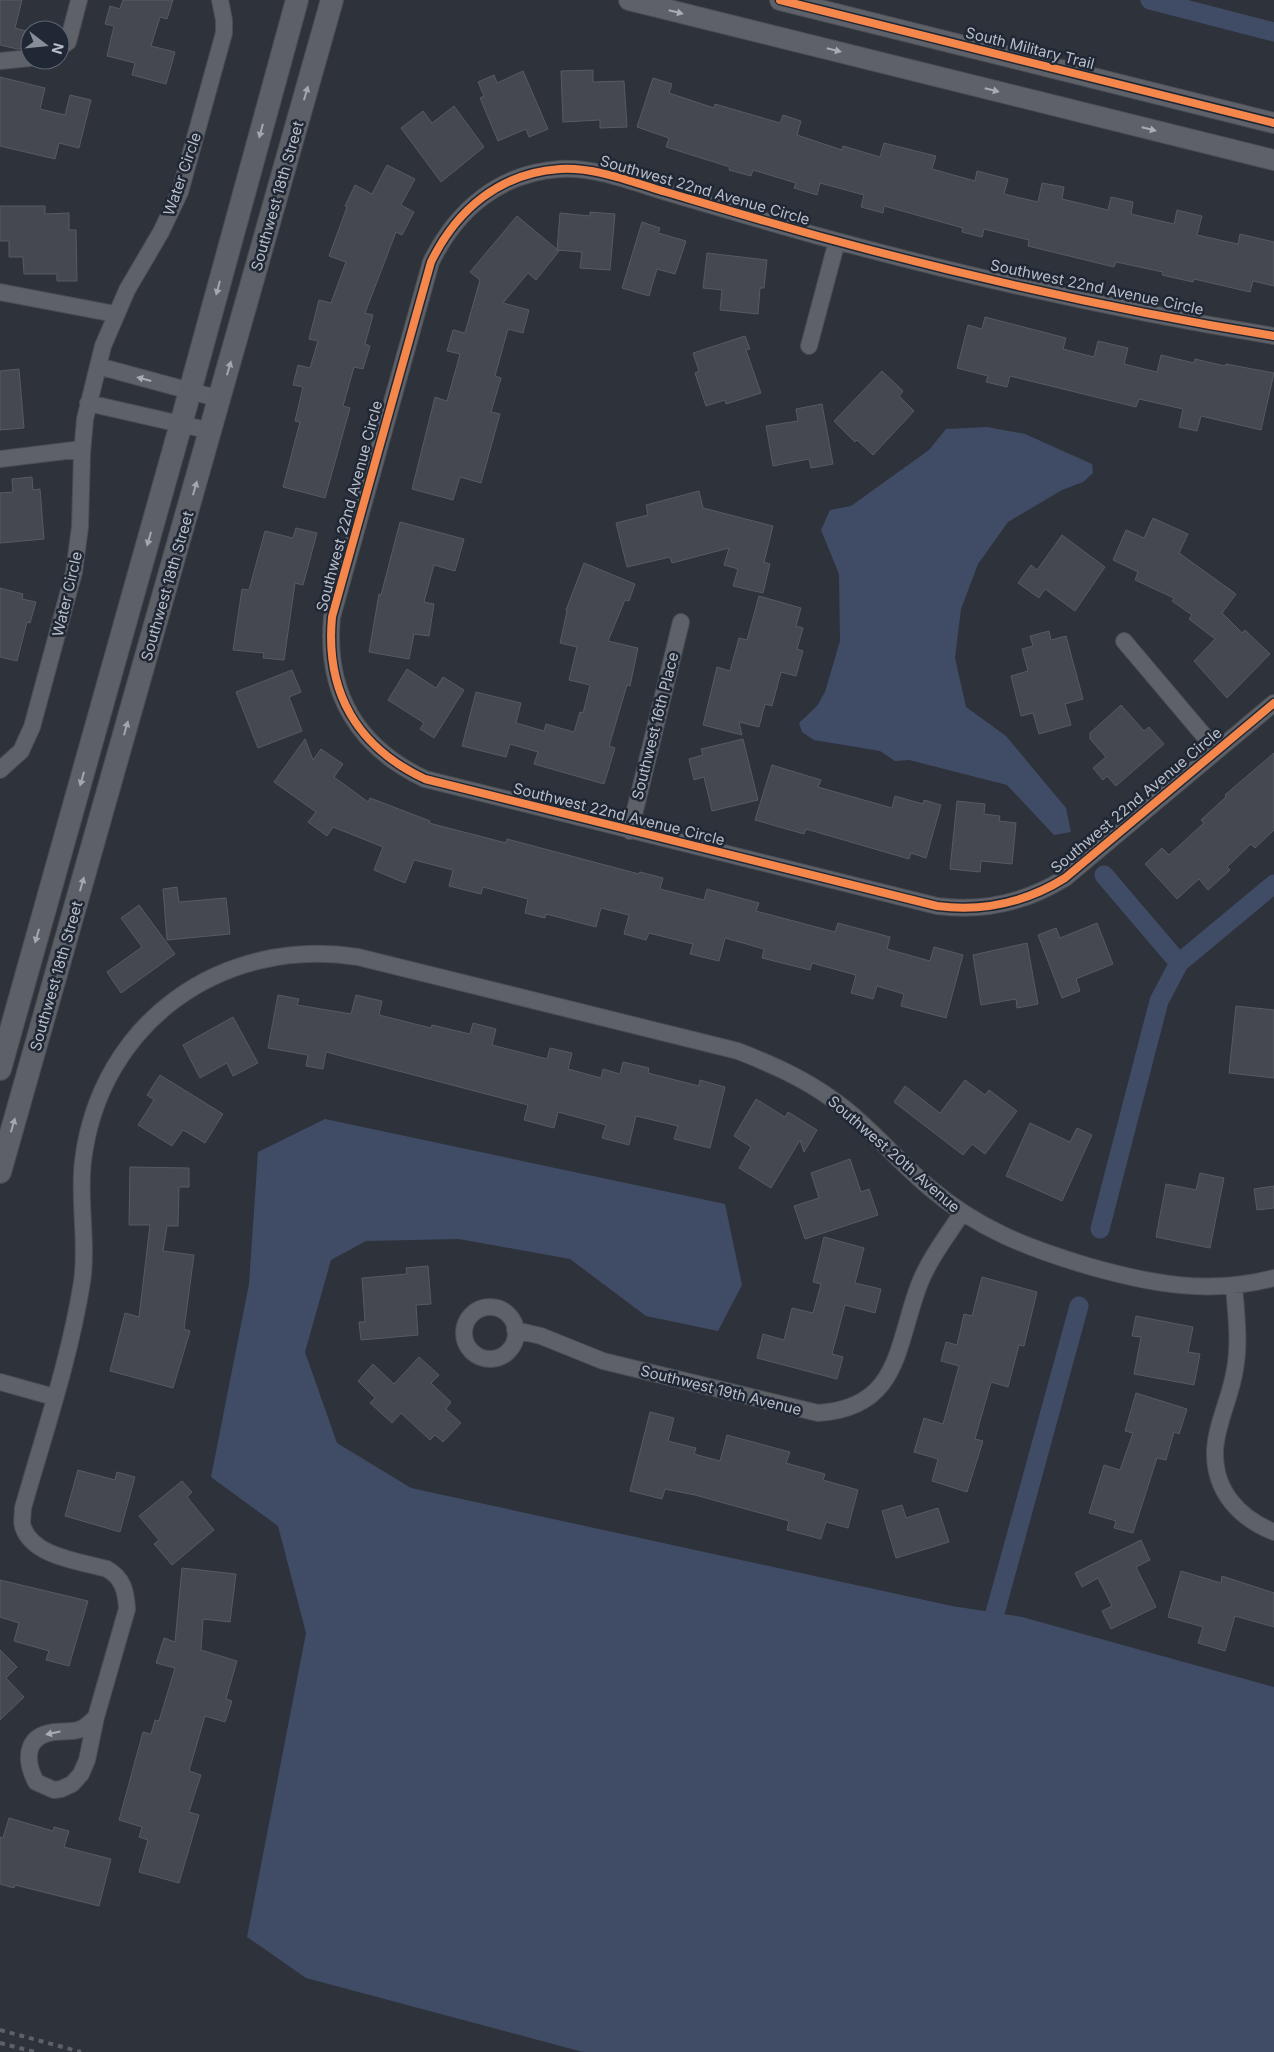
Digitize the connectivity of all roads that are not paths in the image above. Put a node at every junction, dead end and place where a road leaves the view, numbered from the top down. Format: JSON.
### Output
{"nodes":[{"id":1,"x":79,"y":0,"type":"edge"},
{"id":2,"x":220,"y":0,"type":"edge"},
{"id":3,"x":297,"y":0,"type":"edge"},
{"id":4,"x":332,"y":0,"type":"edge"},
{"id":5,"x":629,"y":0,"type":"edge"},
{"id":6,"x":780,"y":0,"type":"edge"},
{"id":7,"x":70,"y":34,"type":"edge"},
{"id":8,"x":20,"y":59,"type":"edge"},
{"id":9,"x":0,"y":61,"type":"edge"},
{"id":10,"x":1274,"y":123,"type":"edge"},
{"id":11,"x":1274,"y":160,"type":"edge"},
{"id":12,"x":837,"y":241,"type":"junction"},
{"id":13,"x":0,"y":292,"type":"edge"},
{"id":14,"x":115,"y":314,"type":"junction"},
{"id":15,"x":1274,"y":336,"type":"edge"},
{"id":16,"x":809,"y":346,"type":"dead end"},
{"id":17,"x":98,"y":366,"type":"junction"},
{"id":18,"x":190,"y":391,"type":"junction"},
{"id":19,"x":220,"y":399,"type":"junction"},
{"id":20,"x":88,"y":402,"type":"junction"},
{"id":21,"x":182,"y":424,"type":"junction"},
{"id":22,"x":211,"y":432,"type":"junction"},
{"id":23,"x":82,"y":449,"type":"junction"},
{"id":24,"x":0,"y":459,"type":"edge"},
{"id":25,"x":681,"y":622,"type":"dead end"},
{"id":26,"x":1124,"y":641,"type":"dead end"},
{"id":27,"x":1274,"y":703,"type":"edge"},
{"id":28,"x":1217,"y":751,"type":"junction"},
{"id":29,"x":0,"y":770,"type":"edge"},
{"id":30,"x":630,"y":831,"type":"junction"},
{"id":31,"x":0,"y":1069,"type":"edge"},
{"id":32,"x":0,"y":1172,"type":"edge"},
{"id":33,"x":962,"y":1212,"type":"junction"},
{"id":34,"x":1274,"y":1278,"type":"edge"},
{"id":35,"x":1234,"y":1286,"type":"junction"},
{"id":36,"x":515,"y":1330,"type":"dead end"},
{"id":37,"x":0,"y":1382,"type":"edge"},
{"id":38,"x":54,"y":1397,"type":"junction"},
{"id":39,"x":1274,"y":1532,"type":"edge"},
{"id":40,"x":96,"y":1717,"type":"junction"}],
"edges":[{"from":1,"to":7,"type":"street"},
{"from":2,"to":14,"type":"street","name":"Water Circle"},
{"from":3,"to":18,"type":"main road","name":"Southwest 18th Street","one_way":true},
{"from":19,"to":4,"type":"main road","name":"Southwest 18th Street","one_way":true},
{"from":5,"to":11,"type":"street","one_way":true},
{"from":6,"to":10,"type":"street","name":"South Military Trail"},
{"from":8,"to":9,"type":"street"},
{"from":12,"to":15,"type":"street","name":"Southwest 22nd Avenue Circle"},
{"from":12,"to":16,"type":"street"},
{"from":12,"to":30,"type":"street","name":"Southwest 22nd Avenue Circle"},
{"from":13,"to":14,"type":"street"},
{"from":14,"to":17,"type":"street","name":"Water Circle"},
{"from":18,"to":17,"type":"street","one_way":true},
{"from":17,"to":20,"type":"street","name":"Water Circle"},
{"from":18,"to":19,"type":"street"},
{"from":18,"to":21,"type":"main road","name":"Southwest 18th Street"},
{"from":19,"to":22,"type":"main road","name":"Southwest 18th Street"},
{"from":20,"to":21,"type":"street"},
{"from":20,"to":23,"type":"street","name":"Water Circle"},
{"from":21,"to":22,"type":"street"},
{"from":21,"to":31,"type":"main road","name":"Southwest 18th Street","one_way":true},
{"from":32,"to":22,"type":"main road","name":"Southwest 18th Street","one_way":true},
{"from":23,"to":24,"type":"street"},
{"from":23,"to":29,"type":"street","name":"Water Circle"},
{"from":25,"to":30,"type":"street","name":"Southwest 16th Place"},
{"from":26,"to":28,"type":"street"},
{"from":27,"to":28,"type":"street","name":"Southwest 22nd Avenue Circle"},
{"from":28,"to":30,"type":"street","name":"Southwest 22nd Avenue Circle"},
{"from":33,"to":35,"type":"street","name":"Southwest 20th Avenue"},
{"from":33,"to":36,"type":"street","name":"Southwest 19th Avenue"},
{"from":33,"to":38,"type":"street","name":"Southwest 20th Avenue"},
{"from":34,"to":35,"type":"street","name":"Southwest 20th Avenue"},
{"from":35,"to":39,"type":"street"},
{"from":37,"to":38,"type":"street"},
{"from":38,"to":40,"type":"street","name":"Southwest 20th Avenue"},
{"from":40,"to":40,"type":"street","name":"Southwest 20th Avenue","one_way":true}]}
